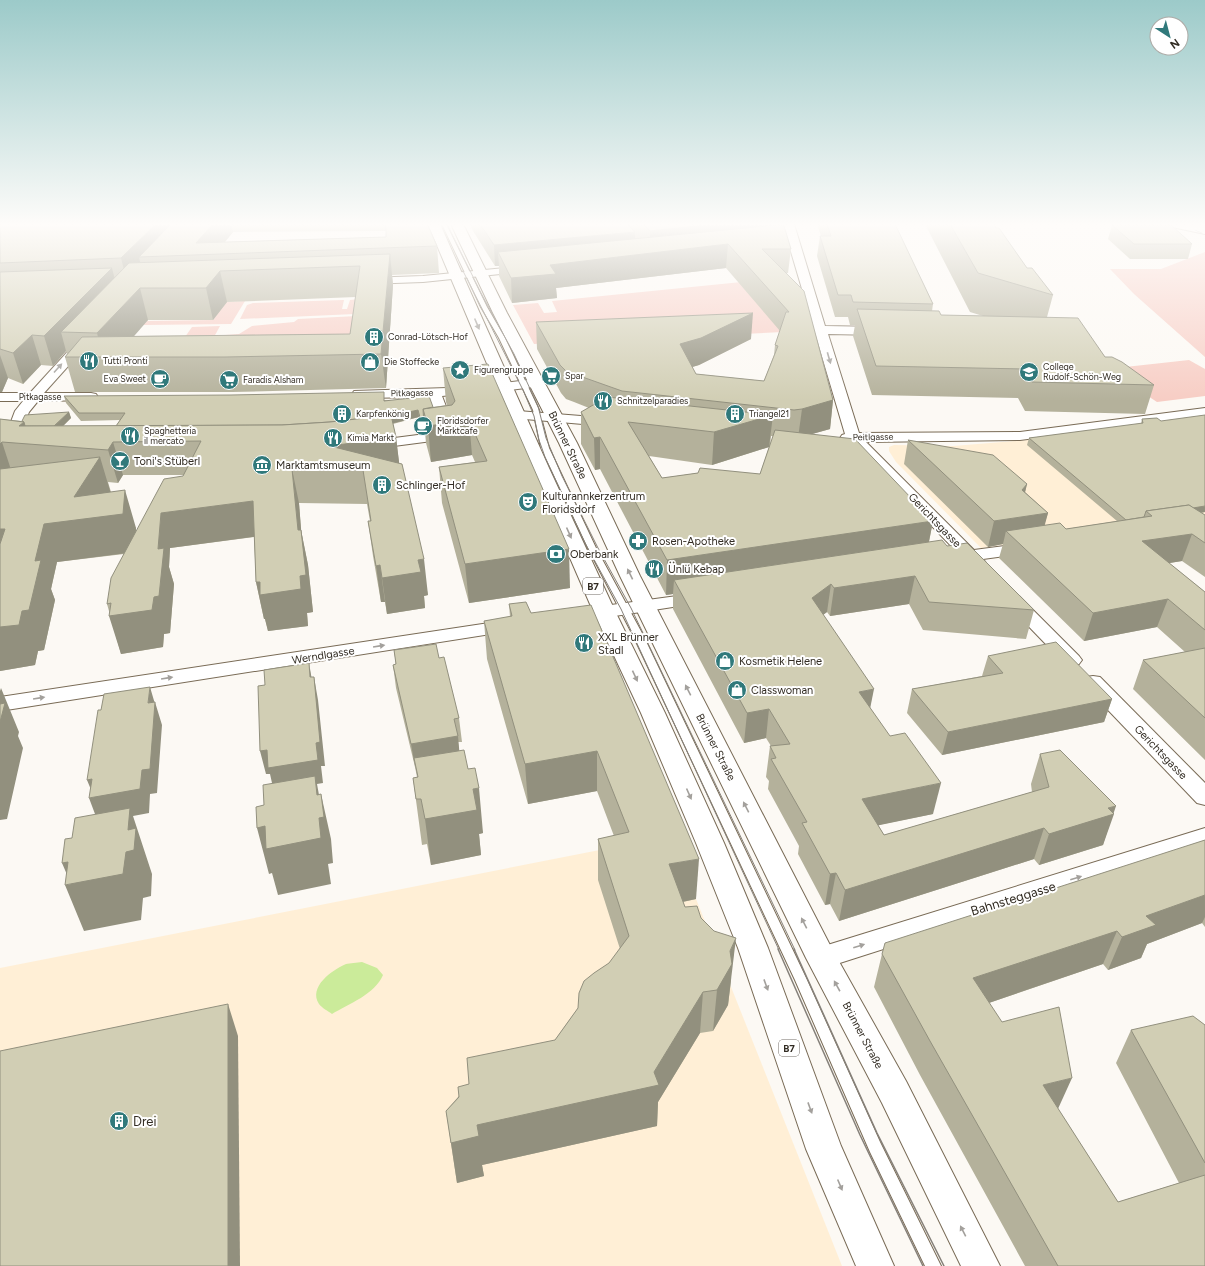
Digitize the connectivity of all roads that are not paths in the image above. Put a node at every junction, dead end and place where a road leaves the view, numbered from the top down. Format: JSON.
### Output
{"nodes":[{"id":1,"x":473,"y":283,"type":"edge"},
{"id":2,"x":473,"y":283,"type":"edge"},
{"id":3,"x":806,"y":283,"type":"edge"},
{"id":4,"x":821,"y":330,"type":"junction"},
{"id":5,"x":889,"y":332,"type":"edge"},
{"id":6,"x":90,"y":335,"type":"edge"},
{"id":7,"x":522,"y":385,"type":"junction"},
{"id":8,"x":477,"y":390,"type":"edge"},
{"id":9,"x":463,"y":391,"type":"edge"},
{"id":10,"x":434,"y":393,"type":"junction"},
{"id":11,"x":347,"y":394,"type":"edge"},
{"id":12,"x":0,"y":397,"type":"edge"},
{"id":13,"x":103,"y":397,"type":"edge"},
{"id":14,"x":32,"y":398,"type":"junction"},
{"id":15,"x":1205,"y":412,"type":"edge"},
{"id":16,"x":536,"y":416,"type":"junction"},
{"id":17,"x":620,"y":424,"type":"edge"},
{"id":18,"x":845,"y":438,"type":"junction"},
{"id":19,"x":360,"y":446,"type":"edge"},
{"id":20,"x":28,"y":449,"type":"edge"},
{"id":21,"x":1041,"y":546,"type":"edge"},
{"id":22,"x":970,"y":556,"type":"junction"},
{"id":23,"x":939,"y":561,"type":"edge"},
{"id":24,"x":712,"y":596,"type":"edge"},
{"id":25,"x":636,"y":607,"type":"junction"},
{"id":26,"x":604,"y":611,"type":"junction"},
{"id":27,"x":574,"y":616,"type":"edge"},
{"id":28,"x":528,"y":623,"type":"edge"},
{"id":29,"x":0,"y":704,"type":"edge"},
{"id":30,"x":1205,"y":797,"type":"edge"},
{"id":31,"x":1205,"y":837,"type":"edge"},
{"id":32,"x":821,"y":958,"type":"junction"},
{"id":33,"x":875,"y":1266,"type":"edge"},
{"id":34,"x":933,"y":1266,"type":"edge"},
{"id":35,"x":981,"y":1266,"type":"edge"}],
"edges":[{"from":1,"to":7,"type":"main road","name":"Brünner Straße","number":"B7"},
{"from":2,"to":7,"type":"main road","name":"Brünner Straße","number":"B7","one_way":true},
{"from":3,"to":4,"type":"street","name":"Gerichtsgasse"},
{"from":4,"to":5,"type":"street"},
{"from":4,"to":18,"type":"street","name":"Gerichtsgasse","one_way":true},
{"from":14,"to":6,"type":"street","one_way":true},
{"from":7,"to":8,"type":"street"},
{"from":7,"to":16,"type":"main road","name":"Brünner Straße","number":"B7"},
{"from":7,"to":16,"type":"main road","name":"Brünner Straße","number":"B7"},
{"from":9,"to":10,"type":"street","name":"Pitkagasse"},
{"from":10,"to":11,"type":"street","name":"Pitkagasse"},
{"from":10,"to":19,"type":"street"},
{"from":12,"to":14,"type":"street","name":"Pitkagasse"},
{"from":13,"to":14,"type":"street","name":"Pitkagasse"},
{"from":14,"to":20,"type":"street"},
{"from":15,"to":18,"type":"street","name":"Peitlgasse"},
{"from":16,"to":17,"type":"street"},
{"from":16,"to":25,"type":"lane","name":"Brünner Straße"},
{"from":25,"to":16,"type":"main road","name":"Brünner Straße","number":"B7","one_way":true},
{"from":16,"to":26,"type":"main road","name":"Brünner Straße","number":"B7","one_way":true},
{"from":18,"to":22,"type":"street","name":"Gerichtsgasse"},
{"from":21,"to":22,"type":"street"},
{"from":22,"to":23,"type":"street"},
{"from":22,"to":30,"type":"street","name":"Gerichtsgasse"},
{"from":24,"to":25,"type":"street"},
{"from":25,"to":26,"type":"street"},
{"from":32,"to":25,"type":"main road","name":"Brünner Straße","number":"B7","one_way":true},
{"from":25,"to":34,"type":"lane","name":"Brünner Straße"},
{"from":26,"to":27,"type":"street"},
{"from":26,"to":33,"type":"main road","name":"Brünner Straße","number":"B7","one_way":true},
{"from":29,"to":28,"type":"street","name":"Werndlgasse","one_way":true},
{"from":32,"to":31,"type":"street","name":"Bahnsteggasse","one_way":true},
{"from":35,"to":32,"type":"main road","name":"Brünner Straße","number":"B7","one_way":true}]}
